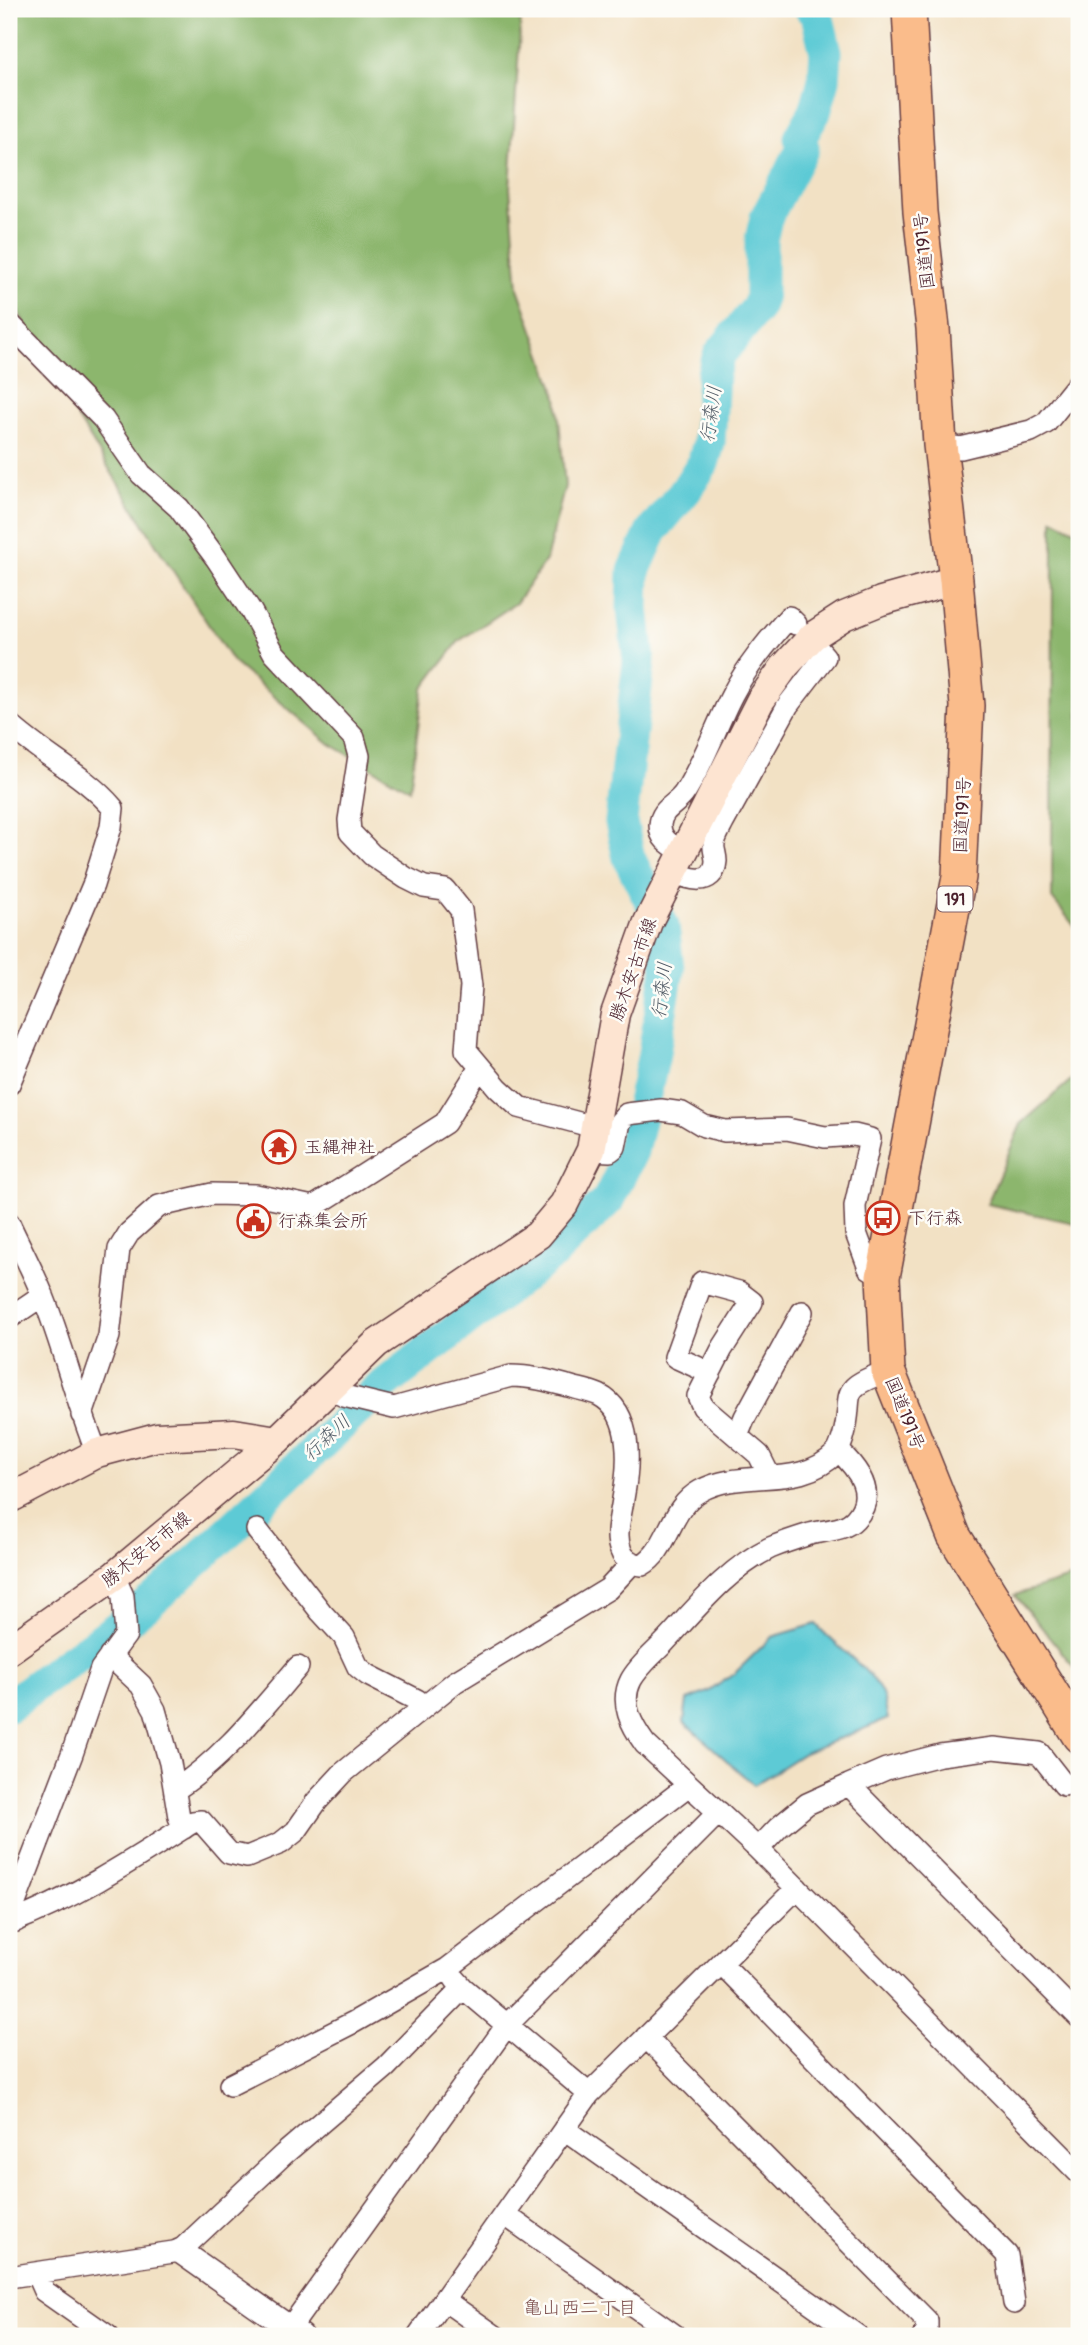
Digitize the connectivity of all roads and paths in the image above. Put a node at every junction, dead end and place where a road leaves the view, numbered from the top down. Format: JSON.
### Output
{"nodes":[{"id":1,"x":909,"y":9,"type":"edge"},
{"id":2,"x":9,"y":323,"type":"edge"},
{"id":3,"x":1079,"y":382,"type":"edge"},
{"id":4,"x":940,"y":445,"type":"junction"},
{"id":5,"x":956,"y":580,"type":"junction"},
{"id":6,"x":796,"y":624,"type":"dead end"},
{"id":7,"x":819,"y":650,"type":"dead end"},
{"id":8,"x":9,"y":724,"type":"edge"},
{"id":9,"x":675,"y":866,"type":"junction"},
{"id":10,"x":17,"y":1041,"type":"edge"},
{"id":11,"x":480,"y":1066,"type":"junction"},
{"id":12,"x":9,"y":1084,"type":"edge"},
{"id":13,"x":593,"y":1138,"type":"junction"},
{"id":14,"x":9,"y":1223,"type":"edge"},
{"id":15,"x":883,"y":1277,"type":"junction"},
{"id":16,"x":43,"y":1295,"type":"junction"},
{"id":17,"x":802,"y":1312,"type":"dead end"},
{"id":18,"x":9,"y":1318,"type":"edge"},
{"id":19,"x":888,"y":1371,"type":"junction"},
{"id":20,"x":710,"y":1373,"type":"dead end"},
{"id":21,"x":330,"y":1389,"type":"junction"},
{"id":22,"x":82,"y":1415,"type":"junction"},
{"id":23,"x":737,"y":1436,"type":"junction"},
{"id":24,"x":277,"y":1440,"type":"junction"},
{"id":25,"x":839,"y":1451,"type":"junction"},
{"id":26,"x":97,"y":1454,"type":"junction"},
{"id":27,"x":770,"y":1477,"type":"junction"},
{"id":28,"x":9,"y":1499,"type":"edge"},
{"id":29,"x":257,"y":1530,"type":"dead end"},
{"id":30,"x":632,"y":1563,"type":"junction"},
{"id":31,"x":119,"y":1588,"type":"junction"},
{"id":32,"x":9,"y":1650,"type":"edge"},
{"id":33,"x":110,"y":1656,"type":"junction"},
{"id":34,"x":298,"y":1667,"type":"dead end"},
{"id":35,"x":424,"y":1707,"type":"junction"},
{"id":36,"x":1079,"y":1736,"type":"edge"},
{"id":37,"x":1064,"y":1784,"type":"dead end"},
{"id":38,"x":689,"y":1785,"type":"junction"},
{"id":39,"x":849,"y":1785,"type":"junction"},
{"id":40,"x":174,"y":1790,"type":"junction"},
{"id":41,"x":719,"y":1812,"type":"junction"},
{"id":42,"x":184,"y":1828,"type":"junction"},
{"id":43,"x":758,"y":1849,"type":"junction"},
{"id":44,"x":797,"y":1888,"type":"junction"},
{"id":45,"x":12,"y":1922,"type":"edge"},
{"id":46,"x":721,"y":1963,"type":"junction"},
{"id":47,"x":447,"y":1969,"type":"junction"},
{"id":48,"x":463,"y":1988,"type":"junction"},
{"id":49,"x":1079,"y":2017,"type":"edge"},
{"id":50,"x":507,"y":2025,"type":"junction"},
{"id":51,"x":646,"y":2037,"type":"junction"},
{"id":52,"x":230,"y":2085,"type":"dead end"},
{"id":53,"x":589,"y":2094,"type":"junction"},
{"id":54,"x":564,"y":2129,"type":"junction"},
{"id":55,"x":1079,"y":2173,"type":"edge"},
{"id":56,"x":504,"y":2214,"type":"junction"},
{"id":57,"x":180,"y":2251,"type":"junction"},
{"id":58,"x":36,"y":2273,"type":"junction"},
{"id":59,"x":9,"y":2277,"type":"edge"},
{"id":60,"x":444,"y":2300,"type":"junction"},
{"id":61,"x":1014,"y":2303,"type":"dead end"},
{"id":62,"x":295,"y":2332,"type":"edge"},
{"id":63,"x":108,"y":2336,"type":"edge"},
{"id":64,"x":418,"y":2336,"type":"edge"},
{"id":65,"x":495,"y":2336,"type":"edge"},
{"id":66,"x":676,"y":2336,"type":"edge"},
{"id":67,"x":858,"y":2336,"type":"edge"},
{"id":68,"x":925,"y":2336,"type":"edge"}],
"edges":[{"from":1,"to":4,"type":"highway","name":"国道191号","number":"191"},
{"from":2,"to":11,"type":"street"},
{"from":3,"to":4,"type":"street"},
{"from":4,"to":5,"type":"highway","name":"国道191号","number":"191"},
{"from":5,"to":9,"type":"main road","name":"勝木安古市線"},
{"from":5,"to":15,"type":"highway","name":"国道191号","number":"191"},
{"from":6,"to":9,"type":"street"},
{"from":7,"to":9,"type":"street"},
{"from":8,"to":10,"type":"street"},
{"from":9,"to":13,"type":"main road","name":"勝木安古市線"},
{"from":10,"to":12,"type":"street"},
{"from":11,"to":13,"type":"street"},
{"from":11,"to":22,"type":"street"},
{"from":13,"to":15,"type":"street"},
{"from":13,"to":21,"type":"main road","name":"勝木安古市線"},
{"from":14,"to":16,"type":"street"},
{"from":15,"to":19,"type":"highway","name":"国道191号","number":"191"},
{"from":16,"to":18,"type":"street"},
{"from":16,"to":22,"type":"street"},
{"from":17,"to":23,"type":"street"},
{"from":19,"to":25,"type":"street"},
{"from":19,"to":36,"type":"highway","name":"国道191号","number":"191"},
{"from":20,"to":23,"type":"street"},
{"from":21,"to":24,"type":"main road","name":"勝木安古市線"},
{"from":21,"to":30,"type":"street"},
{"from":22,"to":26,"type":"street"},
{"from":23,"to":27,"type":"street"},
{"from":24,"to":26,"type":"main road"},
{"from":24,"to":31,"type":"main road","name":"勝木安古市線"},
{"from":25,"to":27,"type":"street"},
{"from":25,"to":38,"type":"street"},
{"from":26,"to":28,"type":"main road"},
{"from":27,"to":30,"type":"street"},
{"from":29,"to":35,"type":"street"},
{"from":30,"to":35,"type":"street"},
{"from":31,"to":32,"type":"main road","name":"勝木安古市線"},
{"from":31,"to":33,"type":"street"},
{"from":33,"to":40,"type":"street"},
{"from":33,"to":45,"type":"street"},
{"from":34,"to":40,"type":"street"},
{"from":35,"to":42,"type":"street"},
{"from":37,"to":39,"type":"street"},
{"from":38,"to":41,"type":"street"},
{"from":38,"to":47,"type":"street"},
{"from":39,"to":43,"type":"street"},
{"from":39,"to":49,"type":"street"},
{"from":40,"to":42,"type":"street"},
{"from":41,"to":43,"type":"street"},
{"from":41,"to":50,"type":"street"},
{"from":42,"to":45,"type":"street"},
{"from":43,"to":44,"type":"street"},
{"from":44,"to":46,"type":"street"},
{"from":44,"to":55,"type":"street"},
{"from":46,"to":51,"type":"street"},
{"from":46,"to":61,"type":"street"},
{"from":47,"to":48,"type":"street"},
{"from":47,"to":52,"type":"street"},
{"from":48,"to":50,"type":"street"},
{"from":48,"to":57,"type":"street"},
{"from":50,"to":53,"type":"street"},
{"from":50,"to":62,"type":"street"},
{"from":51,"to":53,"type":"street"},
{"from":51,"to":68,"type":"street"},
{"from":53,"to":54,"type":"street"},
{"from":54,"to":56,"type":"street"},
{"from":54,"to":67,"type":"street"},
{"from":56,"to":60,"type":"street"},
{"from":56,"to":66,"type":"street"},
{"from":57,"to":58,"type":"street"},
{"from":57,"to":62,"type":"street"},
{"from":58,"to":59,"type":"street"},
{"from":58,"to":63,"type":"street"},
{"from":60,"to":64,"type":"street"},
{"from":60,"to":65,"type":"street"}]}
